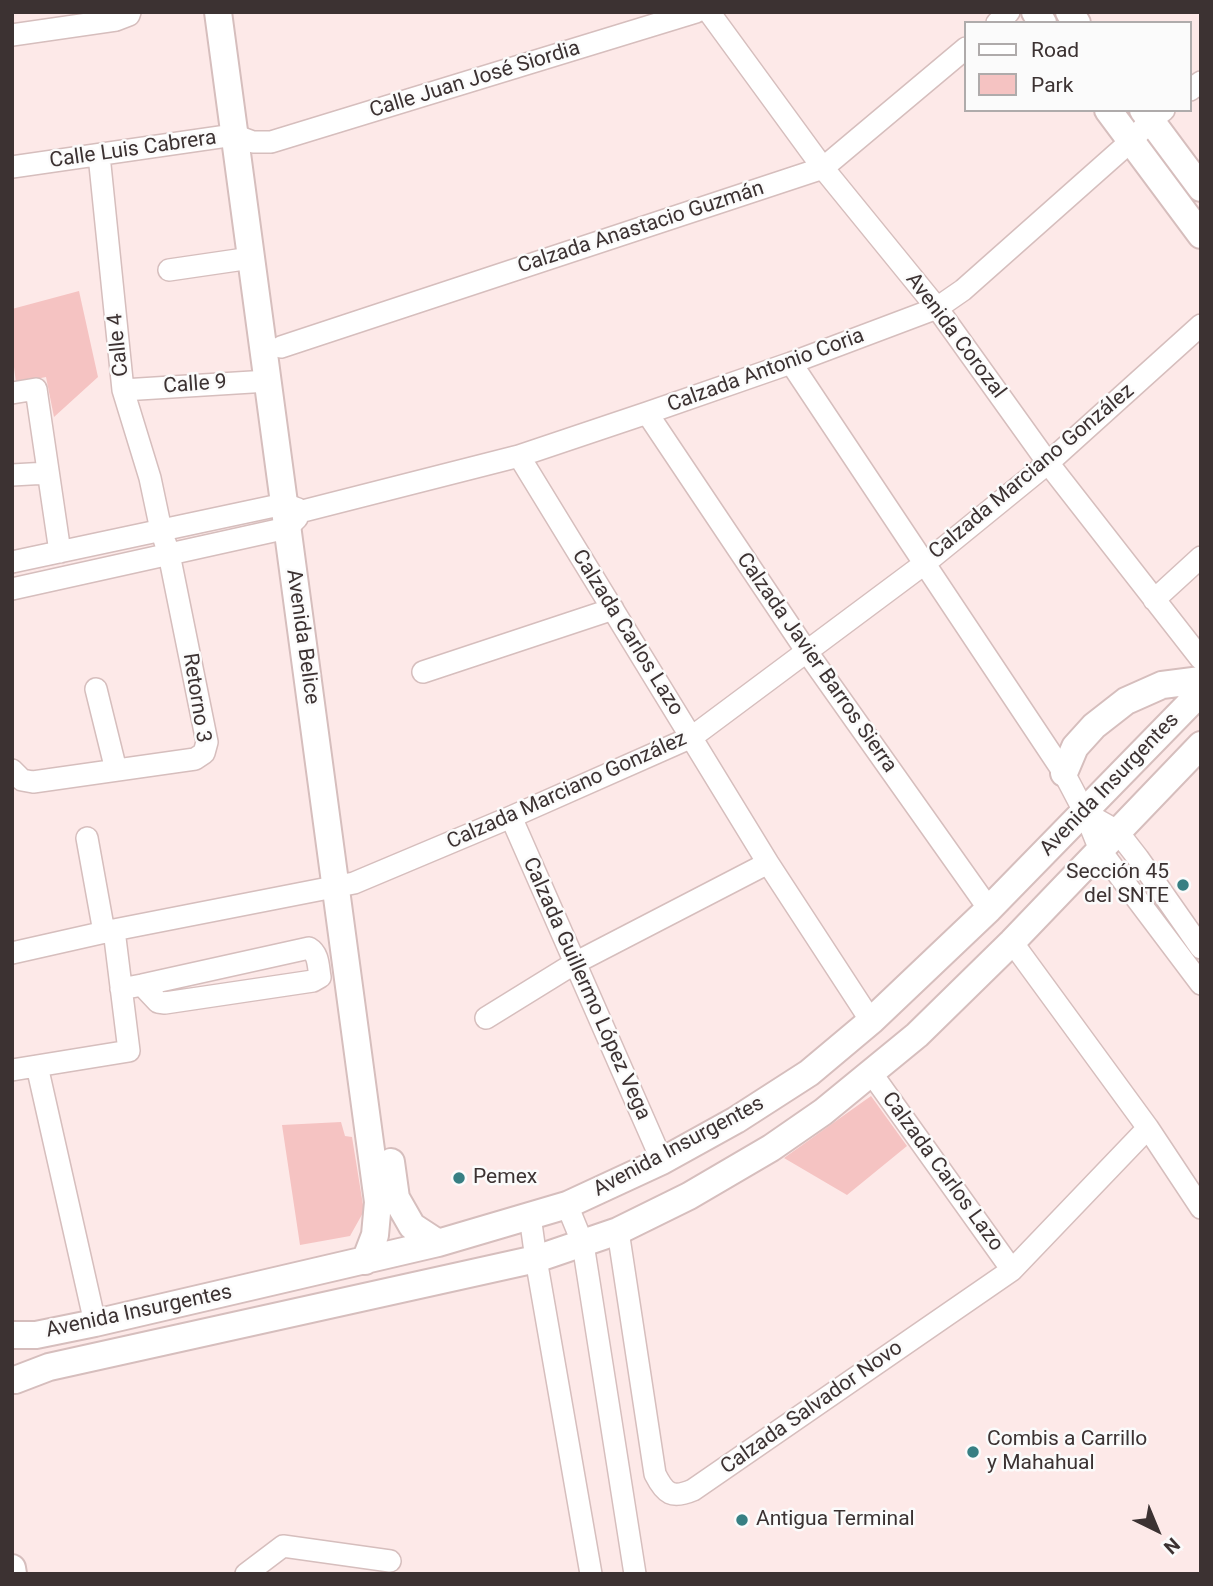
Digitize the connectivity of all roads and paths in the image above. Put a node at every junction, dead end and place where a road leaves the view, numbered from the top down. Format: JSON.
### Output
{"nodes":[{"id":1,"x":130,"y":12,"type":"edge"},
{"id":2,"x":218,"y":12,"type":"edge"},
{"id":3,"x":235,"y":12,"type":"edge"},
{"id":4,"x":696,"y":12,"type":"edge"},
{"id":5,"x":709,"y":12,"type":"edge"},
{"id":6,"x":12,"y":35,"type":"edge"},
{"id":7,"x":964,"y":50,"type":"edge"},
{"id":8,"x":1109,"y":112,"type":"edge"},
{"id":9,"x":1152,"y":114,"type":"edge"},
{"id":10,"x":244,"y":139,"type":"junction"},
{"id":11,"x":1131,"y":141,"type":"junction"},
{"id":12,"x":99,"y":155,"type":"junction"},
{"id":13,"x":12,"y":167,"type":"edge"},
{"id":14,"x":823,"y":168,"type":"junction"},
{"id":15,"x":1201,"y":188,"type":"edge"},
{"id":16,"x":1201,"y":235,"type":"edge"},
{"id":17,"x":251,"y":258,"type":"junction"},
{"id":18,"x":169,"y":270,"type":"dead end"},
{"id":19,"x":937,"y":308,"type":"junction"},
{"id":20,"x":1201,"y":325,"type":"edge"},
{"id":21,"x":281,"y":347,"type":"junction"},
{"id":22,"x":791,"y":363,"type":"junction"},
{"id":23,"x":268,"y":381,"type":"junction"},
{"id":24,"x":123,"y":390,"type":"junction"},
{"id":25,"x":12,"y":393,"type":"edge"},
{"id":26,"x":647,"y":414,"type":"junction"},
{"id":27,"x":519,"y":456,"type":"junction"},
{"id":28,"x":1048,"y":463,"type":"junction"},
{"id":29,"x":48,"y":473,"type":"junction"},
{"id":30,"x":12,"y":475,"type":"edge"},
{"id":31,"x":291,"y":514,"type":"junction"},
{"id":32,"x":161,"y":530,"type":"junction"},
{"id":33,"x":60,"y":552,"type":"junction"},
{"id":34,"x":169,"y":554,"type":"junction"},
{"id":35,"x":1201,"y":557,"type":"edge"},
{"id":36,"x":12,"y":562,"type":"edge"},
{"id":37,"x":924,"y":564,"type":"junction"},
{"id":38,"x":12,"y":589,"type":"edge"},
{"id":39,"x":1154,"y":600,"type":"junction"},
{"id":40,"x":613,"y":609,"type":"junction"},
{"id":41,"x":807,"y":652,"type":"junction"},
{"id":42,"x":1201,"y":660,"type":"edge"},
{"id":43,"x":423,"y":672,"type":"dead end"},
{"id":44,"x":1201,"y":680,"type":"edge"},
{"id":45,"x":96,"y":689,"type":"dead end"},
{"id":46,"x":1201,"y":692,"type":"edge"},
{"id":47,"x":692,"y":737,"type":"junction"},
{"id":48,"x":1201,"y":745,"type":"edge"},
{"id":49,"x":12,"y":770,"type":"edge"},
{"id":50,"x":116,"y":770,"type":"junction"},
{"id":51,"x":1064,"y":773,"type":"junction"},
{"id":52,"x":1085,"y":813,"type":"junction"},
{"id":53,"x":511,"y":817,"type":"junction"},
{"id":54,"x":87,"y":838,"type":"dead end"},
{"id":55,"x":1108,"y":841,"type":"junction"},
{"id":56,"x":768,"y":863,"type":"junction"},
{"id":57,"x":345,"y":885,"type":"junction"},
{"id":58,"x":989,"y":909,"type":"junction"},
{"id":59,"x":109,"y":931,"type":"junction"},
{"id":60,"x":1012,"y":942,"type":"junction"},
{"id":61,"x":1201,"y":948,"type":"edge"},
{"id":62,"x":12,"y":953,"type":"edge"},
{"id":63,"x":575,"y":963,"type":"junction"},
{"id":64,"x":1201,"y":984,"type":"edge"},
{"id":65,"x":142,"y":985,"type":"junction"},
{"id":66,"x":121,"y":989,"type":"junction"},
{"id":67,"x":486,"y":1018,"type":"dead end"},
{"id":68,"x":872,"y":1021,"type":"junction"},
{"id":69,"x":37,"y":1066,"type":"junction"},
{"id":70,"x":12,"y":1070,"type":"edge"},
{"id":71,"x":872,"y":1074,"type":"junction"},
{"id":72,"x":1148,"y":1128,"type":"junction"},
{"id":73,"x":662,"y":1161,"type":"junction"},
{"id":74,"x":567,"y":1205,"type":"junction"},
{"id":75,"x":1201,"y":1208,"type":"edge"},
{"id":76,"x":530,"y":1216,"type":"junction"},
{"id":77,"x":618,"y":1231,"type":"junction"},
{"id":78,"x":439,"y":1243,"type":"junction"},
{"id":79,"x":583,"y":1244,"type":"junction"},
{"id":80,"x":536,"y":1259,"type":"junction"},
{"id":81,"x":365,"y":1261,"type":"junction"},
{"id":82,"x":1012,"y":1270,"type":"junction"},
{"id":83,"x":95,"y":1323,"type":"junction"},
{"id":84,"x":12,"y":1335,"type":"edge"},
{"id":85,"x":12,"y":1353,"type":"edge"},
{"id":86,"x":14,"y":1384,"type":"edge"},
{"id":87,"x":390,"y":1561,"type":"dead end"},
{"id":88,"x":12,"y":1568,"type":"edge"},
{"id":89,"x":13,"y":1574,"type":"edge"},
{"id":90,"x":246,"y":1574,"type":"edge"},
{"id":91,"x":591,"y":1574,"type":"edge"},
{"id":92,"x":635,"y":1574,"type":"edge"}],
"edges":[{"from":1,"to":6,"type":"street"},
{"from":2,"to":10,"type":"main road","name":"Avenida Belice"},
{"from":3,"to":10,"type":"main road","name":"Avenida Belice"},
{"from":4,"to":10,"type":"street","name":"Calle Juan José Siordia"},
{"from":5,"to":14,"type":"street","name":"Avenida Corozal"},
{"from":7,"to":14,"type":"street","name":"Calzada Anastacio Guzmán"},
{"from":8,"to":11,"type":"main road"},
{"from":9,"to":11,"type":"street","name":"Calzada Antonio Coria"},
{"from":9,"to":15,"type":"main road"},
{"from":10,"to":12,"type":"street","name":"Calle Luis Cabrera"},
{"from":10,"to":17,"type":"main road","name":"Avenida Belice"},
{"from":10,"to":21,"type":"main road","name":"Avenida Belice"},
{"from":11,"to":16,"type":"main road"},
{"from":11,"to":19,"type":"street","name":"Calzada Antonio Coria"},
{"from":12,"to":13,"type":"street","name":"Calle Luis Cabrera"},
{"from":12,"to":24,"type":"street","name":"Calle 4"},
{"from":14,"to":19,"type":"street","name":"Avenida Corozal"},
{"from":14,"to":21,"type":"street","name":"Calzada Anastacio Guzmán"},
{"from":17,"to":18,"type":"street"},
{"from":17,"to":23,"type":"main road","name":"Avenida Belice"},
{"from":19,"to":22,"type":"street","name":"Calzada Antonio Coria"},
{"from":19,"to":28,"type":"street","name":"Avenida Corozal"},
{"from":20,"to":28,"type":"street","name":"Calzada Marciano González"},
{"from":21,"to":31,"type":"main road","name":"Avenida Belice"},
{"from":22,"to":26,"type":"street","name":"Calzada Antonio Coria"},
{"from":22,"to":37,"type":"street"},
{"from":23,"to":24,"type":"street","name":"Calle 9"},
{"from":23,"to":31,"type":"main road","name":"Avenida Belice"},
{"from":24,"to":32,"type":"street","name":"Calle 4"},
{"from":25,"to":29,"type":"street"},
{"from":26,"to":27,"type":"street","name":"Calzada Antonio Coria"},
{"from":26,"to":41,"type":"street","name":"Calzada Javier Barros Sierra"},
{"from":27,"to":31,"type":"street","name":"Calzada Antonio Coria"},
{"from":27,"to":40,"type":"street","name":"Calzada Carlos Lazo"},
{"from":28,"to":37,"type":"street","name":"Calzada Marciano González"},
{"from":28,"to":39,"type":"street","name":"Avenida Corozal"},
{"from":29,"to":30,"type":"street"},
{"from":29,"to":33,"type":"street"},
{"from":31,"to":32,"type":"street"},
{"from":31,"to":34,"type":"street"},
{"from":31,"to":57,"type":"main road","name":"Avenida Belice"},
{"from":32,"to":33,"type":"street"},
{"from":32,"to":34,"type":"street","name":"Retorno 3"},
{"from":33,"to":36,"type":"street"},
{"from":34,"to":38,"type":"street"},
{"from":34,"to":50,"type":"street","name":"Retorno 3"},
{"from":35,"to":39,"type":"street"},
{"from":37,"to":41,"type":"street","name":"Calzada Marciano González"},
{"from":37,"to":51,"type":"street"},
{"from":39,"to":42,"type":"street","name":"Avenida Corozal"},
{"from":40,"to":43,"type":"street"},
{"from":40,"to":47,"type":"street","name":"Calzada Carlos Lazo"},
{"from":41,"to":47,"type":"street","name":"Calzada Marciano González"},
{"from":41,"to":58,"type":"street","name":"Calzada Javier Barros Sierra"},
{"from":44,"to":51,"type":"main road"},
{"from":45,"to":50,"type":"street"},
{"from":46,"to":52,"type":"main road","name":"Avenida Insurgentes"},
{"from":47,"to":53,"type":"street","name":"Calzada Marciano González"},
{"from":47,"to":56,"type":"street","name":"Calzada Carlos Lazo"},
{"from":48,"to":55,"type":"main road","name":"Avenida Insurgentes"},
{"from":49,"to":50,"type":"street","name":"Retorno 3"},
{"from":51,"to":52,"type":"street"},
{"from":52,"to":55,"type":"street"},
{"from":52,"to":58,"type":"main road","name":"Avenida Insurgentes"},
{"from":53,"to":57,"type":"street","name":"Calzada Marciano González"},
{"from":53,"to":63,"type":"street","name":"Calzada Guillermo López Vega"},
{"from":54,"to":59,"type":"street"},
{"from":55,"to":60,"type":"main road","name":"Avenida Insurgentes"},
{"from":55,"to":61,"type":"street"},
{"from":55,"to":64,"type":"street"},
{"from":56,"to":63,"type":"street"},
{"from":56,"to":68,"type":"street","name":"Calzada Carlos Lazo"},
{"from":57,"to":59,"type":"street","name":"Calzada Marciano González"},
{"from":57,"to":78,"type":"main road","name":"Avenida Belice"},
{"from":57,"to":81,"type":"main road","name":"Avenida Belice"},
{"from":58,"to":68,"type":"main road","name":"Avenida Insurgentes"},
{"from":59,"to":62,"type":"street","name":"Calzada Marciano González"},
{"from":59,"to":66,"type":"street"},
{"from":60,"to":71,"type":"main road","name":"Avenida Insurgentes"},
{"from":60,"to":72,"type":"street"},
{"from":63,"to":67,"type":"street"},
{"from":63,"to":73,"type":"street","name":"Calzada Guillermo López Vega"},
{"from":65,"to":65,"type":"street"},
{"from":65,"to":66,"type":"street"},
{"from":66,"to":69,"type":"street"},
{"from":68,"to":73,"type":"main road","name":"Avenida Insurgentes"},
{"from":69,"to":70,"type":"street"},
{"from":69,"to":83,"type":"street"},
{"from":71,"to":77,"type":"main road","name":"Avenida Insurgentes"},
{"from":71,"to":82,"type":"street","name":"Calzada Carlos Lazo"},
{"from":72,"to":75,"type":"street"},
{"from":72,"to":82,"type":"street","name":"Calzada Salvador Novo"},
{"from":73,"to":74,"type":"main road","name":"Avenida Insurgentes"},
{"from":74,"to":76,"type":"main road","name":"Avenida Insurgentes"},
{"from":74,"to":79,"type":"street"},
{"from":76,"to":78,"type":"main road","name":"Avenida Insurgentes"},
{"from":76,"to":80,"type":"street"},
{"from":77,"to":79,"type":"main road","name":"Avenida Insurgentes"},
{"from":77,"to":82,"type":"street","name":"Calzada Salvador Novo"},
{"from":78,"to":81,"type":"main road","name":"Avenida Insurgentes"},
{"from":79,"to":80,"type":"main road","name":"Avenida Insurgentes"},
{"from":79,"to":92,"type":"street"},
{"from":80,"to":86,"type":"main road","name":"Avenida Insurgentes"},
{"from":80,"to":91,"type":"street"},
{"from":81,"to":83,"type":"main road","name":"Avenida Insurgentes"},
{"from":83,"to":84,"type":"main road","name":"Avenida Insurgentes"},
{"from":85,"to":86,"type":"main road"},
{"from":87,"to":90,"type":"street"},
{"from":88,"to":89,"type":"main road"}]}
